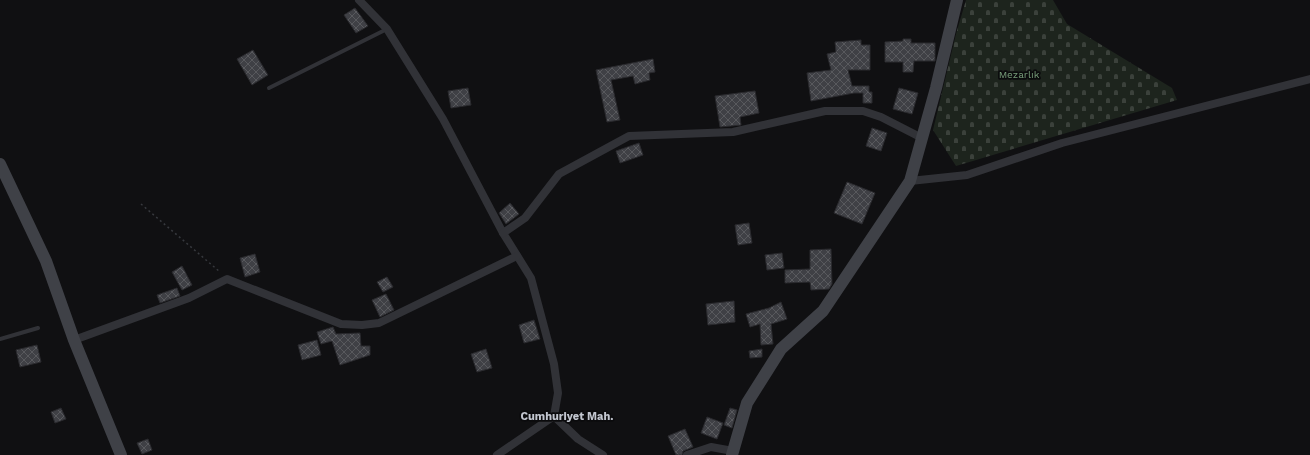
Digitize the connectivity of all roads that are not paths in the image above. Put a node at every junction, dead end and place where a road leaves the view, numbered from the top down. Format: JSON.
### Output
{"nodes":[{"id":1,"x":359,"y":0,"type":"edge"},
{"id":2,"x":957,"y":0,"type":"edge"},
{"id":3,"x":387,"y":28,"type":"junction"},
{"id":4,"x":1310,"y":79,"type":"edge"},
{"id":5,"x":269,"y":88,"type":"dead end"},
{"id":6,"x":922,"y":138,"type":"junction"},
{"id":7,"x":0,"y":164,"type":"edge"},
{"id":8,"x":910,"y":181,"type":"junction"},
{"id":9,"x":503,"y":233,"type":"junction"},
{"id":10,"x":517,"y":256,"type":"junction"},
{"id":11,"x":38,"y":328,"type":"dead end"},
{"id":12,"x":0,"y":339,"type":"edge"},
{"id":13,"x":74,"y":340,"type":"junction"},
{"id":14,"x":554,"y":416,"type":"junction"},
{"id":15,"x":732,"y":453,"type":"edge"},
{"id":16,"x":121,"y":455,"type":"edge"},
{"id":17,"x":497,"y":455,"type":"edge"},
{"id":18,"x":602,"y":455,"type":"edge"},
{"id":19,"x":687,"y":455,"type":"edge"}],
"edges":[{"from":1,"to":3,"type":"street"},
{"from":2,"to":6,"type":"street"},
{"from":3,"to":5,"type":"lane"},
{"from":3,"to":9,"type":"street"},
{"from":4,"to":8,"type":"street"},
{"from":6,"to":8,"type":"street"},
{"from":6,"to":9,"type":"street"},
{"from":7,"to":13,"type":"street"},
{"from":8,"to":15,"type":"street"},
{"from":9,"to":10,"type":"street"},
{"from":10,"to":13,"type":"street"},
{"from":10,"to":14,"type":"street"},
{"from":11,"to":12,"type":"lane"},
{"from":13,"to":16,"type":"street"},
{"from":14,"to":17,"type":"street"},
{"from":14,"to":18,"type":"street"},
{"from":15,"to":19,"type":"street"}]}
